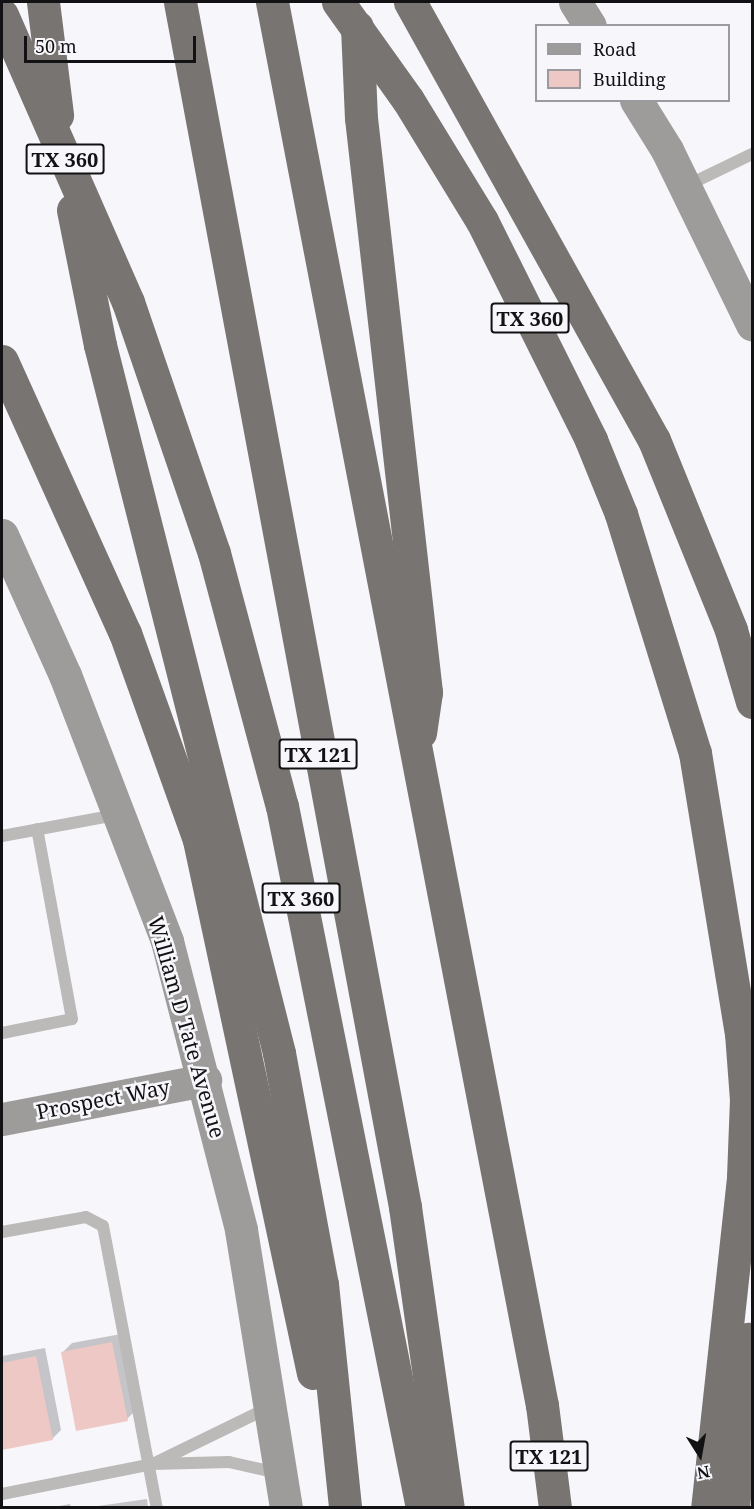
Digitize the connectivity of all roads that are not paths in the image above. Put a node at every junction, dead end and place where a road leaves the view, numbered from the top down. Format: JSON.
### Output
{"nodes":[{"id":1,"x":180,"y":2,"type":"edge"},
{"id":2,"x":272,"y":2,"type":"edge"},
{"id":3,"x":338,"y":2,"type":"edge"},
{"id":4,"x":355,"y":2,"type":"edge"},
{"id":5,"x":410,"y":2,"type":"edge"},
{"id":6,"x":575,"y":2,"type":"edge"},
{"id":7,"x":43,"y":5,"type":"edge"},
{"id":8,"x":2,"y":15,"type":"edge"},
{"id":9,"x":589,"y":24,"type":"edge"},
{"id":10,"x":637,"y":102,"type":"edge"},
{"id":11,"x":753,"y":154,"type":"edge"},
{"id":12,"x":685,"y":187,"type":"junction"},
{"id":13,"x":753,"y":324,"type":"edge"},
{"id":14,"x":2,"y":361,"type":"edge"},
{"id":15,"x":2,"y":535,"type":"edge"},
{"id":16,"x":753,"y":702,"type":"edge"},
{"id":17,"x":417,"y":756,"type":"junction"},
{"id":18,"x":115,"y":815,"type":"junction"},
{"id":19,"x":37,"y":830,"type":"junction"},
{"id":20,"x":2,"y":836,"type":"edge"},
{"id":21,"x":2,"y":1033,"type":"edge"},
{"id":22,"x":205,"y":1080,"type":"junction"},
{"id":23,"x":2,"y":1119,"type":"edge"},
{"id":24,"x":748,"y":1193,"type":"edge"},
{"id":25,"x":2,"y":1232,"type":"edge"},
{"id":26,"x":753,"y":1287,"type":"edge"},
{"id":27,"x":272,"y":1406,"type":"junction"},
{"id":28,"x":336,"y":1435,"type":"junction"},
{"id":29,"x":152,"y":1464,"type":"junction"},
{"id":30,"x":282,"y":1474,"type":"junction"},
{"id":31,"x":2,"y":1494,"type":"edge"},
{"id":32,"x":157,"y":1508,"type":"edge"},
{"id":33,"x":286,"y":1508,"type":"edge"},
{"id":34,"x":345,"y":1508,"type":"edge"},
{"id":35,"x":422,"y":1508,"type":"edge"},
{"id":36,"x":448,"y":1508,"type":"edge"},
{"id":37,"x":555,"y":1508,"type":"edge"},
{"id":38,"x":707,"y":1508,"type":"edge"},
{"id":39,"x":733,"y":1508,"type":"edge"}],
"edges":[{"from":1,"to":36,"type":"highway","number":"TX 121"},
{"from":2,"to":17,"type":"highway","number":"TX 121"},
{"from":3,"to":24,"type":"highway","number":"TX 360"},
{"from":4,"to":17,"type":"highway"},
{"from":5,"to":16,"type":"highway"},
{"from":6,"to":9,"type":"main road"},
{"from":7,"to":28,"type":"highway"},
{"from":8,"to":35,"type":"highway","number":"TX 360"},
{"from":10,"to":12,"type":"main road"},
{"from":11,"to":12,"type":"lane"},
{"from":12,"to":13,"type":"main road"},
{"from":14,"to":28,"type":"highway"},
{"from":15,"to":18,"type":"main road","name":"William D Tate Avenue"},
{"from":17,"to":37,"type":"highway","number":"TX 121"},
{"from":18,"to":19,"type":"lane"},
{"from":18,"to":22,"type":"main road","name":"William D Tate Avenue"},
{"from":19,"to":20,"type":"lane"},
{"from":19,"to":21,"type":"lane"},
{"from":22,"to":23,"type":"main road","name":"Prospect Way"},
{"from":22,"to":27,"type":"main road","name":"William D Tate Avenue"},
{"from":24,"to":38,"type":"highway"},
{"from":25,"to":29,"type":"lane"},
{"from":26,"to":39,"type":"highway"},
{"from":27,"to":29,"type":"lane"},
{"from":27,"to":30,"type":"main road","name":"William D Tate Avenue"},
{"from":28,"to":34,"type":"highway"},
{"from":29,"to":30,"type":"lane"},
{"from":29,"to":31,"type":"lane"},
{"from":29,"to":32,"type":"lane"},
{"from":30,"to":33,"type":"main road","name":"William D Tate Avenue"}]}
